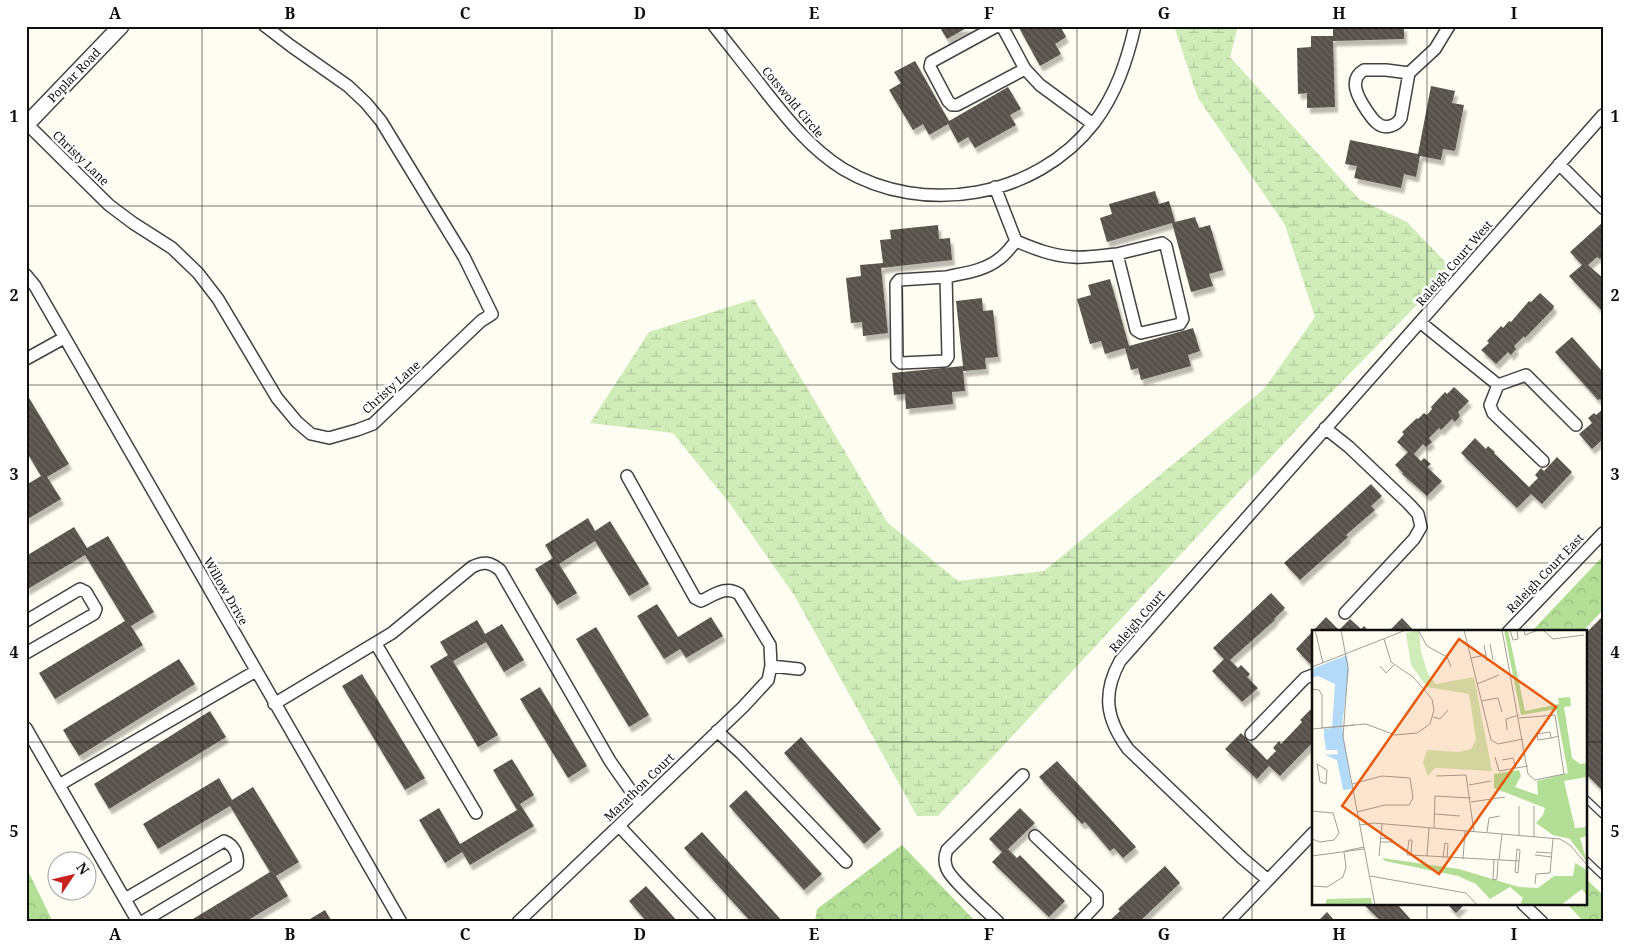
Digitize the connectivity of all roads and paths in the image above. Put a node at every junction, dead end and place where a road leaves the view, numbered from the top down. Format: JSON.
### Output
{"nodes":[{"id":1,"x":121,"y":26,"type":"edge"},
{"id":2,"x":265,"y":26,"type":"edge"},
{"id":3,"x":714,"y":26,"type":"edge"},
{"id":4,"x":1136,"y":26,"type":"edge"},
{"id":5,"x":1448,"y":26,"type":"edge"},
{"id":6,"x":1025,"y":69,"type":"junction"},
{"id":7,"x":1408,"y":72,"type":"junction"},
{"id":8,"x":1603,"y":115,"type":"edge"},
{"id":9,"x":26,"y":124,"type":"edge"},
{"id":10,"x":1093,"y":124,"type":"junction"},
{"id":11,"x":1559,"y":164,"type":"junction"},
{"id":12,"x":994,"y":187,"type":"junction"},
{"id":13,"x":1603,"y":208,"type":"edge"},
{"id":14,"x":1016,"y":241,"type":"junction"},
{"id":15,"x":1117,"y":254,"type":"junction"},
{"id":16,"x":26,"y":275,"type":"edge"},
{"id":17,"x":946,"y":277,"type":"junction"},
{"id":18,"x":1420,"y":322,"type":"junction"},
{"id":19,"x":64,"y":338,"type":"junction"},
{"id":20,"x":26,"y":359,"type":"edge"},
{"id":21,"x":1498,"y":385,"type":"junction"},
{"id":22,"x":1576,"y":425,"type":"dead end"},
{"id":23,"x":1325,"y":428,"type":"junction"},
{"id":24,"x":1543,"y":461,"type":"dead end"},
{"id":25,"x":627,"y":476,"type":"dead end"},
{"id":26,"x":1603,"y":533,"type":"edge"},
{"id":27,"x":1345,"y":613,"type":"dead end"},
{"id":28,"x":26,"y":621,"type":"edge"},
{"id":29,"x":1510,"y":630,"type":"edge"},
{"id":30,"x":376,"y":644,"type":"junction"},
{"id":31,"x":26,"y":653,"type":"edge"},
{"id":32,"x":771,"y":666,"type":"junction"},
{"id":33,"x":799,"y":669,"type":"dead end"},
{"id":34,"x":256,"y":671,"type":"junction"},
{"id":35,"x":1312,"y":675,"type":"edge"},
{"id":36,"x":274,"y":704,"type":"junction"},
{"id":37,"x":26,"y":728,"type":"edge"},
{"id":38,"x":717,"y":731,"type":"junction"},
{"id":39,"x":1251,"y":734,"type":"dead end"},
{"id":40,"x":1023,"y":775,"type":"dead end"},
{"id":41,"x":58,"y":785,"type":"junction"},
{"id":42,"x":1586,"y":799,"type":"edge"},
{"id":43,"x":640,"y":804,"type":"junction"},
{"id":44,"x":476,"y":814,"type":"dead end"},
{"id":45,"x":1603,"y":815,"type":"edge"},
{"id":46,"x":619,"y":826,"type":"junction"},
{"id":47,"x":1312,"y":834,"type":"edge"},
{"id":48,"x":1035,"y":836,"type":"dead end"},
{"id":49,"x":1586,"y":860,"type":"edge"},
{"id":50,"x":846,"y":862,"type":"dead end"},
{"id":51,"x":1603,"y":876,"type":"edge"},
{"id":52,"x":1268,"y":880,"type":"junction"},
{"id":53,"x":125,"y":899,"type":"junction"},
{"id":54,"x":1525,"y":906,"type":"edge"},
{"id":55,"x":399,"y":921,"type":"edge"},
{"id":56,"x":138,"y":922,"type":"edge"},
{"id":57,"x":142,"y":922,"type":"edge"},
{"id":58,"x":518,"y":922,"type":"edge"},
{"id":59,"x":710,"y":922,"type":"edge"},
{"id":60,"x":998,"y":922,"type":"edge"},
{"id":61,"x":1080,"y":922,"type":"edge"},
{"id":62,"x":1228,"y":922,"type":"edge"},
{"id":63,"x":1542,"y":922,"type":"edge"}],
"edges":[{"from":1,"to":9,"type":"street","name":"Poplar Road"},
{"from":2,"to":9,"type":"street","name":"Christy Lane"},
{"from":3,"to":12,"type":"street","name":"Cotswold Circle"},
{"from":4,"to":10,"type":"street","name":"Cotswold Circle"},
{"from":5,"to":7,"type":"street"},
{"from":6,"to":6,"type":"street"},
{"from":6,"to":10,"type":"street"},
{"from":7,"to":7,"type":"street"},
{"from":8,"to":11,"type":"street","name":"Raleigh Court West"},
{"from":10,"to":12,"type":"street","name":"Cotswold Circle"},
{"from":11,"to":13,"type":"street"},
{"from":11,"to":18,"type":"street","name":"Raleigh Court West"},
{"from":12,"to":14,"type":"street"},
{"from":14,"to":15,"type":"street"},
{"from":14,"to":17,"type":"street"},
{"from":15,"to":15,"type":"street"},
{"from":16,"to":19,"type":"street","name":"Willow Drive"},
{"from":17,"to":17,"type":"street"},
{"from":18,"to":21,"type":"street"},
{"from":18,"to":23,"type":"street","name":"Raleigh Court West"},
{"from":19,"to":20,"type":"street"},
{"from":19,"to":34,"type":"street","name":"Willow Drive"},
{"from":21,"to":22,"type":"street"},
{"from":21,"to":24,"type":"street"},
{"from":23,"to":27,"type":"street"},
{"from":23,"to":52,"type":"street","name":"Raleigh Court"},
{"from":25,"to":32,"type":"street"},
{"from":26,"to":29,"type":"street","name":"Raleigh Court East"},
{"from":28,"to":31,"type":"street"},
{"from":30,"to":36,"type":"street"},
{"from":30,"to":43,"type":"street"},
{"from":30,"to":44,"type":"street"},
{"from":32,"to":33,"type":"street"},
{"from":32,"to":38,"type":"street","name":"Marathon Court"},
{"from":34,"to":36,"type":"street","name":"Willow Drive"},
{"from":34,"to":41,"type":"street"},
{"from":35,"to":39,"type":"street"},
{"from":36,"to":55,"type":"street","name":"Willow Drive"},
{"from":37,"to":41,"type":"street"},
{"from":38,"to":43,"type":"street","name":"Marathon Court"},
{"from":38,"to":50,"type":"street"},
{"from":40,"to":60,"type":"street"},
{"from":41,"to":53,"type":"street"},
{"from":42,"to":45,"type":"lane"},
{"from":43,"to":46,"type":"street","name":"Marathon Court"},
{"from":46,"to":58,"type":"street","name":"Marathon Court"},
{"from":46,"to":59,"type":"street"},
{"from":47,"to":52,"type":"street"},
{"from":48,"to":61,"type":"street"},
{"from":49,"to":51,"type":"lane"},
{"from":52,"to":62,"type":"street"},
{"from":53,"to":56,"type":"street"},
{"from":53,"to":57,"type":"street"},
{"from":54,"to":63,"type":"street"}]}
